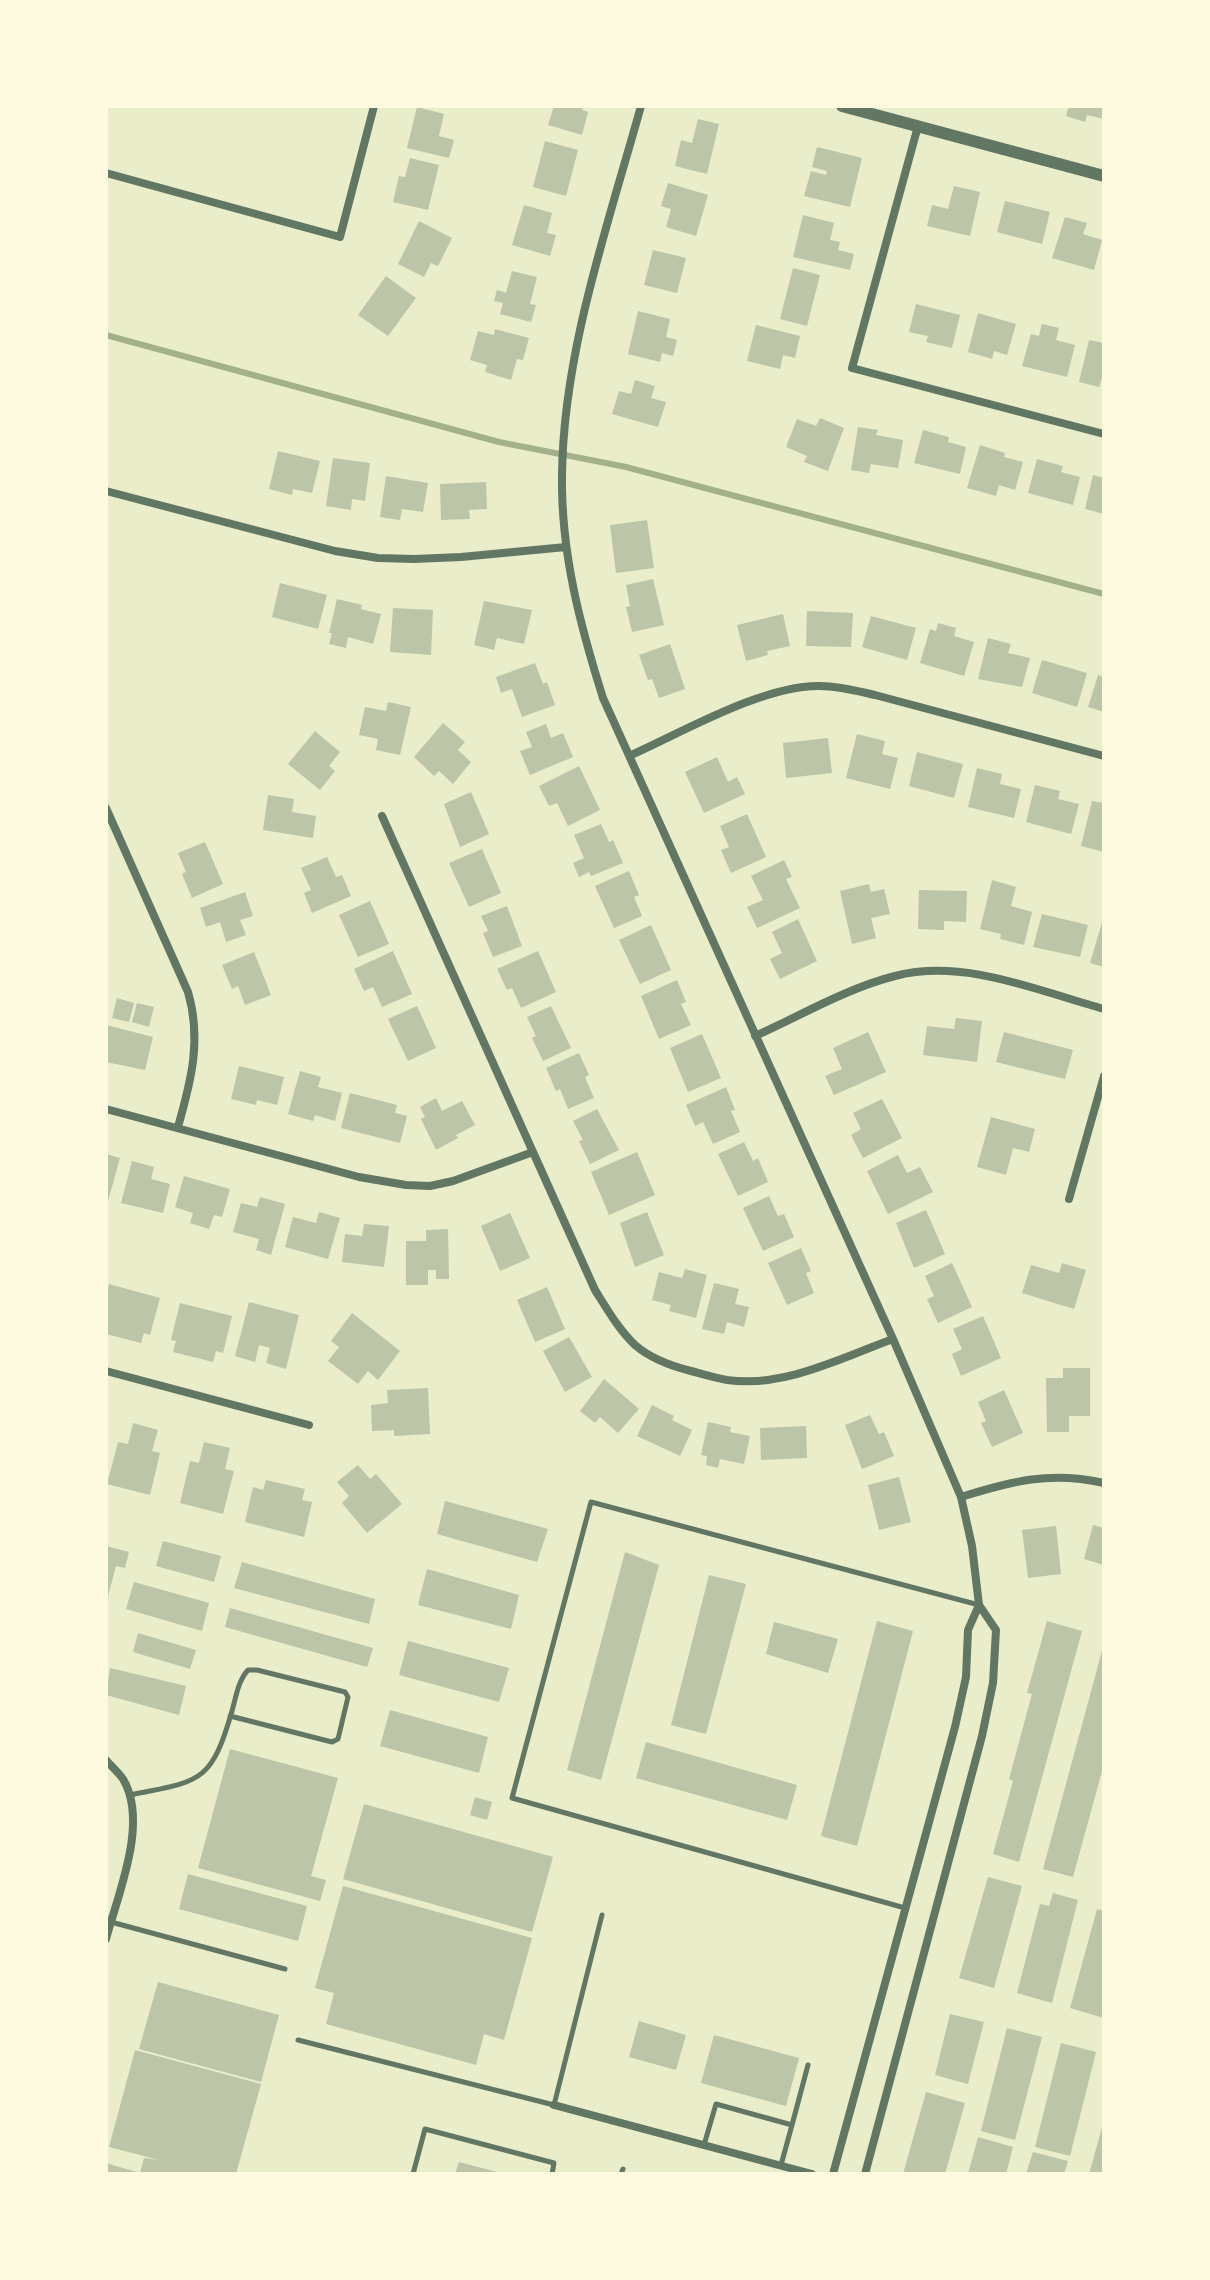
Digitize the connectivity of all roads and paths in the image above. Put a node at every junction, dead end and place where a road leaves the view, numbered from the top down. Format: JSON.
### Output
{"nodes":[{"id":1,"x":374,"y":106,"type":"edge"},
{"id":2,"x":641,"y":106,"type":"edge"},
{"id":3,"x":842,"y":106,"type":"edge"},
{"id":4,"x":918,"y":126,"type":"junction"},
{"id":5,"x":106,"y":173,"type":"edge"},
{"id":6,"x":1104,"y":176,"type":"edge"},
{"id":7,"x":1104,"y":434,"type":"edge"},
{"id":8,"x":106,"y":491,"type":"edge"},
{"id":9,"x":566,"y":547,"type":"junction"},
{"id":10,"x":629,"y":756,"type":"junction"},
{"id":11,"x":1104,"y":756,"type":"edge"},
{"id":12,"x":106,"y":808,"type":"edge"},
{"id":13,"x":382,"y":816,"type":"dead end"},
{"id":14,"x":1104,"y":1009,"type":"edge"},
{"id":15,"x":755,"y":1036,"type":"junction"},
{"id":16,"x":1104,"y":1076,"type":"edge"},
{"id":17,"x":106,"y":1109,"type":"edge"},
{"id":18,"x":178,"y":1127,"type":"junction"},
{"id":19,"x":533,"y":1152,"type":"junction"},
{"id":20,"x":1069,"y":1199,"type":"dead end"},
{"id":21,"x":893,"y":1339,"type":"junction"},
{"id":22,"x":106,"y":1371,"type":"edge"},
{"id":23,"x":309,"y":1425,"type":"dead end"},
{"id":24,"x":1104,"y":1483,"type":"edge"},
{"id":25,"x":961,"y":1497,"type":"junction"},
{"id":26,"x":979,"y":1605,"type":"junction"},
{"id":27,"x":230,"y":1716,"type":"junction"},
{"id":28,"x":106,"y":1760,"type":"edge"},
{"id":29,"x":129,"y":1795,"type":"junction"},
{"id":30,"x":905,"y":1908,"type":"junction"},
{"id":31,"x":602,"y":1915,"type":"dead end"},
{"id":32,"x":110,"y":1922,"type":"junction"},
{"id":33,"x":106,"y":1939,"type":"edge"},
{"id":34,"x":285,"y":1969,"type":"dead end"},
{"id":35,"x":298,"y":2040,"type":"dead end"},
{"id":36,"x":808,"y":2065,"type":"dead end"},
{"id":37,"x":554,"y":2105,"type":"junction"},
{"id":38,"x":792,"y":2125,"type":"junction"},
{"id":39,"x":704,"y":2145,"type":"junction"},
{"id":40,"x":781,"y":2166,"type":"junction"},
{"id":41,"x":413,"y":2174,"type":"edge"},
{"id":42,"x":552,"y":2174,"type":"edge"},
{"id":43,"x":812,"y":2174,"type":"edge"},
{"id":44,"x":833,"y":2174,"type":"edge"},
{"id":45,"x":865,"y":2174,"type":"edge"}],
"edges":[{"from":1,"to":5,"type":"street"},
{"from":2,"to":9,"type":"street"},
{"from":3,"to":4,"type":"street"},
{"from":4,"to":6,"type":"street"},
{"from":4,"to":7,"type":"street"},
{"from":8,"to":9,"type":"street"},
{"from":9,"to":10,"type":"street"},
{"from":10,"to":11,"type":"street"},
{"from":10,"to":15,"type":"street"},
{"from":12,"to":18,"type":"street"},
{"from":13,"to":19,"type":"street"},
{"from":14,"to":15,"type":"street"},
{"from":15,"to":21,"type":"street"},
{"from":16,"to":20,"type":"street"},
{"from":17,"to":18,"type":"street"},
{"from":18,"to":19,"type":"street"},
{"from":19,"to":21,"type":"street"},
{"from":21,"to":25,"type":"street"},
{"from":22,"to":23,"type":"street"},
{"from":24,"to":25,"type":"street"},
{"from":25,"to":26,"type":"street"},
{"from":26,"to":30,"type":"street"},
{"from":26,"to":30,"type":"lane"},
{"from":26,"to":45,"type":"street"},
{"from":27,"to":27,"type":"lane"},
{"from":27,"to":29,"type":"lane"},
{"from":28,"to":29,"type":"street"},
{"from":29,"to":32,"type":"street"},
{"from":30,"to":44,"type":"street"},
{"from":31,"to":37,"type":"lane"},
{"from":32,"to":33,"type":"street"},
{"from":32,"to":34,"type":"lane"},
{"from":35,"to":37,"type":"lane"},
{"from":36,"to":38,"type":"lane"},
{"from":37,"to":39,"type":"street"},
{"from":38,"to":39,"type":"lane"},
{"from":38,"to":40,"type":"lane"},
{"from":39,"to":40,"type":"street"},
{"from":40,"to":43,"type":"street"},
{"from":41,"to":42,"type":"lane"}]}
